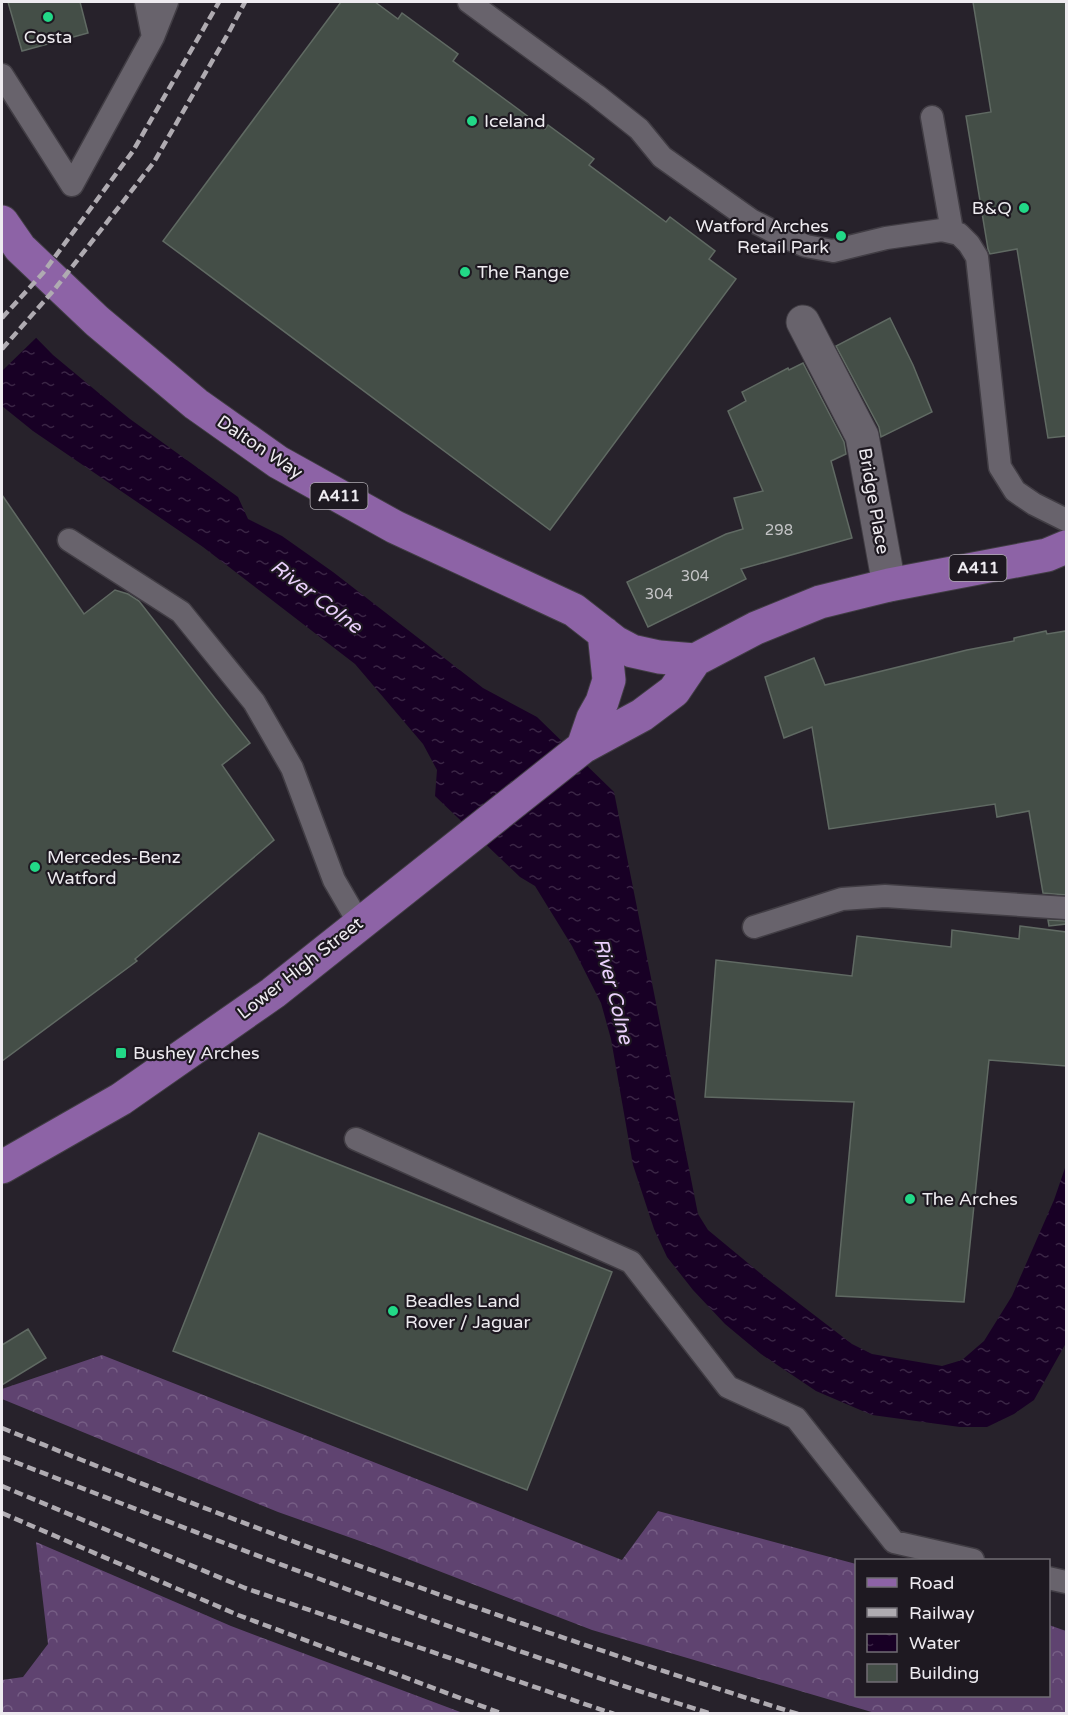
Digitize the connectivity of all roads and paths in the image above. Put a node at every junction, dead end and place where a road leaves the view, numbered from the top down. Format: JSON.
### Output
{"nodes":[{"id":1,"x":146,"y":2,"type":"edge"},
{"id":2,"x":167,"y":2,"type":"edge"},
{"id":3,"x":469,"y":2,"type":"edge"},
{"id":4,"x":153,"y":37,"type":"junction"},
{"id":5,"x":2,"y":75,"type":"edge"},
{"id":6,"x":932,"y":117,"type":"dead end"},
{"id":7,"x":2,"y":222,"type":"edge"},
{"id":8,"x":952,"y":231,"type":"junction"},
{"id":9,"x":803,"y":322,"type":"dead end"},
{"id":10,"x":1066,"y":520,"type":"edge"},
{"id":11,"x":69,"y":540,"type":"dead end"},
{"id":12,"x":1066,"y":547,"type":"edge"},
{"id":13,"x":889,"y":585,"type":"junction"},
{"id":14,"x":604,"y":633,"type":"junction"},
{"id":15,"x":695,"y":660,"type":"junction"},
{"id":16,"x":583,"y":747,"type":"junction"},
{"id":17,"x":1066,"y":908,"type":"edge"},
{"id":18,"x":359,"y":923,"type":"junction"},
{"id":19,"x":754,"y":927,"type":"dead end"},
{"id":20,"x":356,"y":1139,"type":"dead end"},
{"id":21,"x":2,"y":1167,"type":"edge"},
{"id":22,"x":969,"y":1559,"type":"edge"},
{"id":23,"x":1050,"y":1578,"type":"edge"},
{"id":24,"x":1066,"y":1582,"type":"edge"}],
"edges":[{"from":1,"to":4,"type":"lane"},
{"from":2,"to":4,"type":"lane"},
{"from":3,"to":8,"type":"lane"},
{"from":4,"to":5,"type":"lane"},
{"from":6,"to":8,"type":"lane"},
{"from":7,"to":14,"type":"main road","name":"Dalton Way","number":"A411"},
{"from":8,"to":10,"type":"lane"},
{"from":9,"to":13,"type":"street","name":"Bridge Place"},
{"from":11,"to":18,"type":"lane"},
{"from":12,"to":13,"type":"main road","name":"Lower High Street","number":"A411"},
{"from":13,"to":15,"type":"main road","name":"Lower High Street","number":"A411"},
{"from":14,"to":15,"type":"main road","name":"Dalton Way","number":"A411"},
{"from":14,"to":16,"type":"main road"},
{"from":15,"to":16,"type":"main road","name":"Lower High Street","number":"A411"},
{"from":16,"to":18,"type":"main road","name":"Lower High Street","number":"A411"},
{"from":17,"to":19,"type":"lane"},
{"from":18,"to":21,"type":"main road","name":"Lower High Street","number":"A411"},
{"from":20,"to":22,"type":"lane"},
{"from":23,"to":24,"type":"lane"}]}
